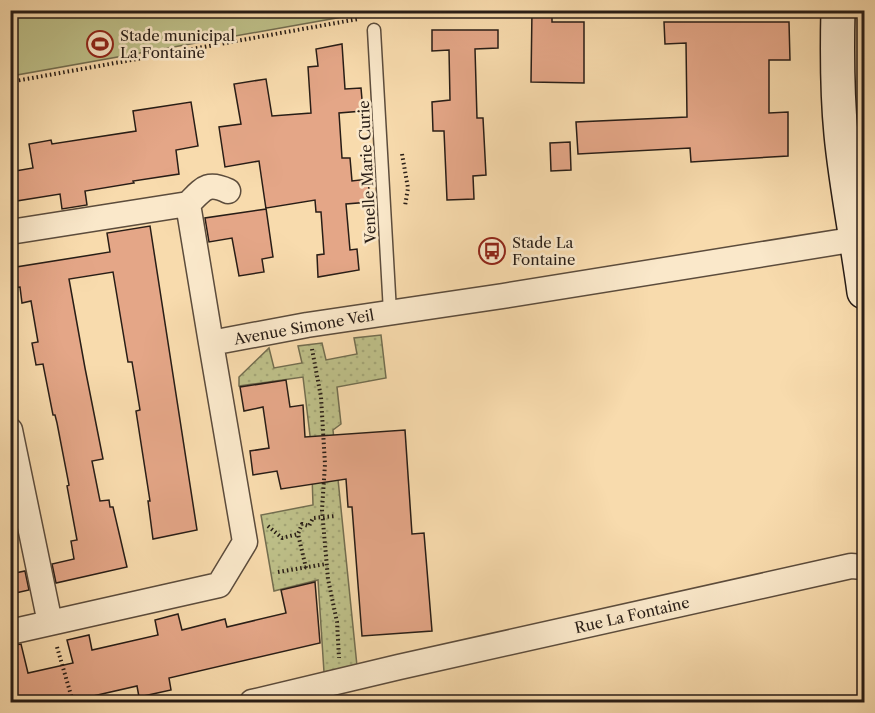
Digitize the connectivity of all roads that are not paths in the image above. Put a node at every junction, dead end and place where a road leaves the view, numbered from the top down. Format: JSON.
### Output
{"nodes":[{"id":1,"x":838,"y":10,"type":"edge"},
{"id":2,"x":374,"y":30,"type":"dead end"},
{"id":3,"x":228,"y":191,"type":"dead end"},
{"id":4,"x":188,"y":204,"type":"junction"},
{"id":5,"x":10,"y":232,"type":"edge"},
{"id":6,"x":857,"y":239,"type":"junction"},
{"id":7,"x":864,"y":292,"type":"edge"},
{"id":8,"x":390,"y":312,"type":"junction"},
{"id":9,"x":211,"y":343,"type":"junction"},
{"id":10,"x":10,"y":430,"type":"edge"},
{"id":11,"x":864,"y":567,"type":"edge"},
{"id":12,"x":50,"y":623,"type":"junction"},
{"id":13,"x":10,"y":632,"type":"edge"},
{"id":14,"x":252,"y":702,"type":"edge"}],
"edges":[{"from":1,"to":6,"type":"street"},
{"from":2,"to":8,"type":"lane","name":"Venelle Marie Curie"},
{"from":3,"to":4,"type":"street"},
{"from":4,"to":5,"type":"street"},
{"from":4,"to":9,"type":"street"},
{"from":6,"to":7,"type":"street"},
{"from":6,"to":8,"type":"street","name":"Avenue Simone Veil"},
{"from":8,"to":9,"type":"street","name":"Avenue Simone Veil"},
{"from":9,"to":12,"type":"street"},
{"from":10,"to":12,"type":"street"},
{"from":11,"to":14,"type":"street","name":"Rue La Fontaine"},
{"from":12,"to":13,"type":"street"}]}
